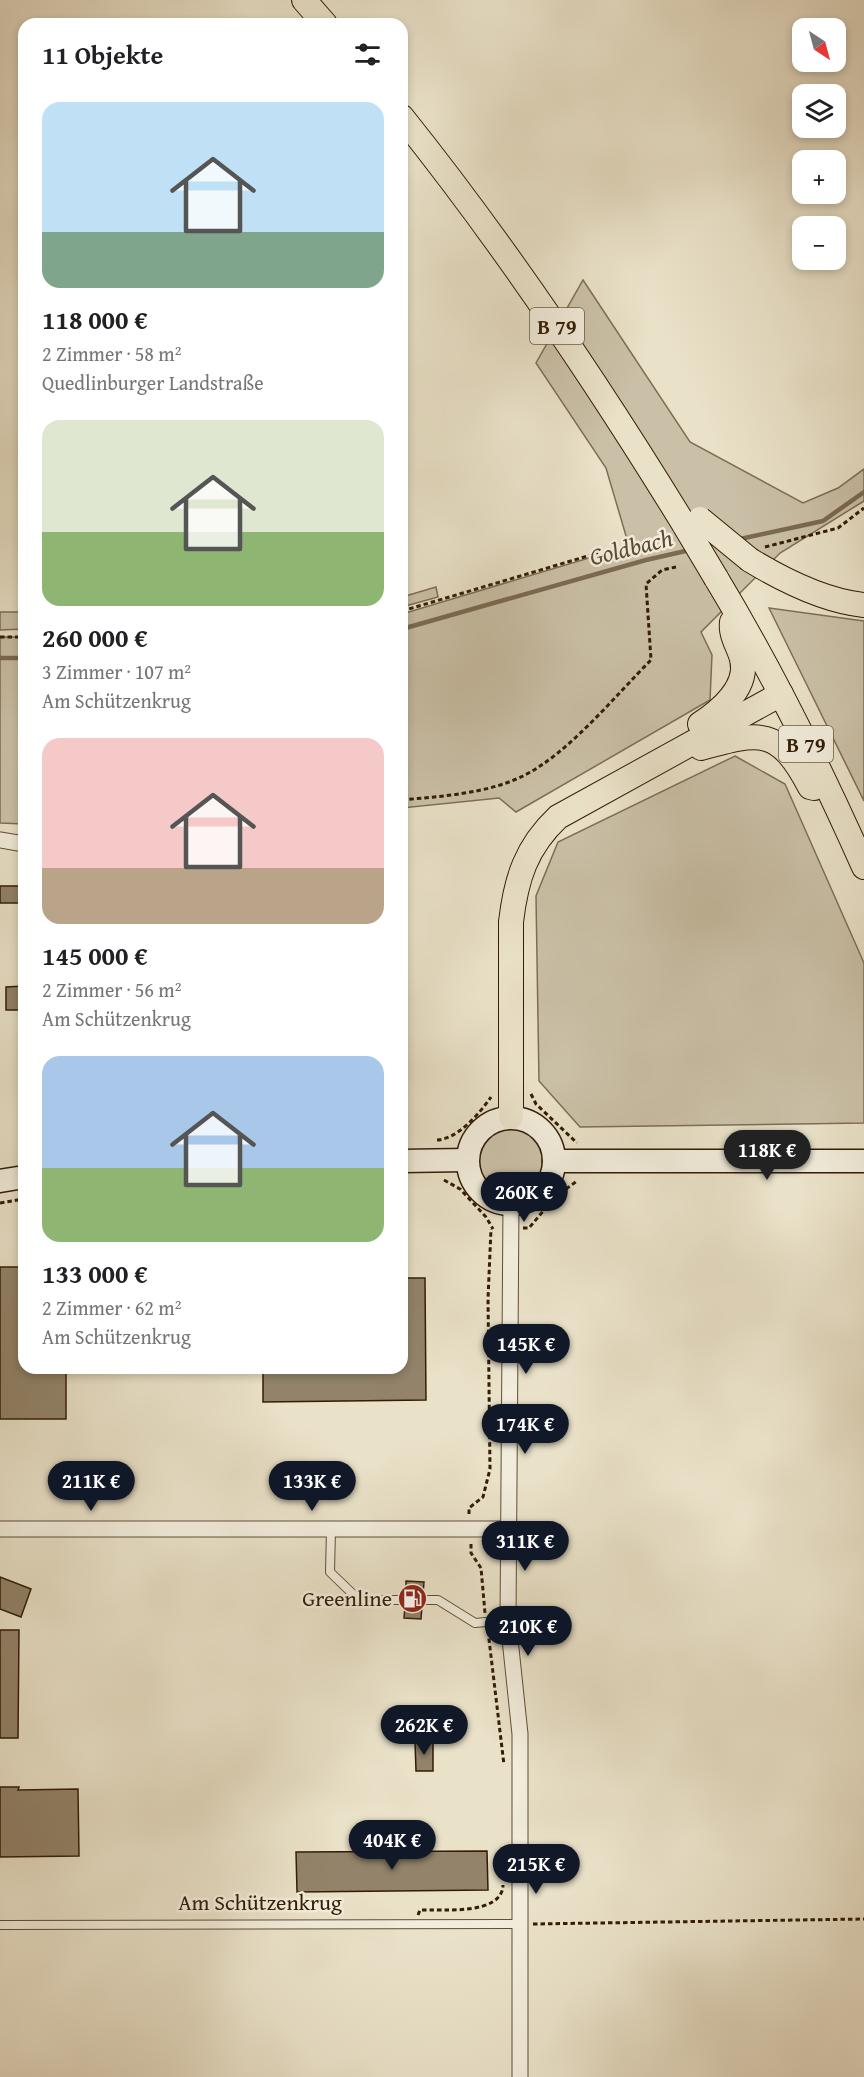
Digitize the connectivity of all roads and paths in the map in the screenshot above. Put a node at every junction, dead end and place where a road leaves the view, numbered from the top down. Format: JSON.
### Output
{"nodes":[{"id":1,"x":304,"y":0,"type":"edge"},
{"id":2,"x":320,"y":18,"type":"edge"},
{"id":3,"x":408,"y":125,"type":"edge"},
{"id":4,"x":864,"y":508,"type":"edge"},
{"id":5,"x":692,"y":523,"type":"junction"},
{"id":6,"x":598,"y":553,"type":"dead end"},
{"id":7,"x":755,"y":554,"type":"junction"},
{"id":8,"x":676,"y":567,"type":"dead end"},
{"id":9,"x":864,"y":605,"type":"edge"},
{"id":10,"x":734,"y":608,"type":"junction"},
{"id":11,"x":408,"y":609,"type":"edge"},
{"id":12,"x":0,"y":637,"type":"edge"},
{"id":13,"x":18,"y":637,"type":"edge"},
{"id":14,"x":782,"y":694,"type":"junction"},
{"id":15,"x":674,"y":755,"type":"junction"},
{"id":16,"x":831,"y":793,"type":"junction"},
{"id":17,"x":408,"y":799,"type":"edge"},
{"id":18,"x":0,"y":840,"type":"edge"},
{"id":19,"x":18,"y":843,"type":"edge"},
{"id":20,"x":864,"y":867,"type":"edge"},
{"id":21,"x":511,"y":1117,"type":"junction"},
{"id":22,"x":467,"y":1160,"type":"junction"},
{"id":23,"x":408,"y":1161,"type":"edge"},
{"id":24,"x":554,"y":1161,"type":"junction"},
{"id":25,"x":864,"y":1161,"type":"edge"},
{"id":26,"x":18,"y":1178,"type":"edge"},
{"id":27,"x":443,"y":1179,"type":"dead end"},
{"id":28,"x":586,"y":1180,"type":"dead end"},
{"id":29,"x":0,"y":1181,"type":"edge"},
{"id":30,"x":18,"y":1200,"type":"edge"},
{"id":31,"x":0,"y":1203,"type":"edge"},
{"id":32,"x":511,"y":1204,"type":"junction"},
{"id":33,"x":511,"y":1228,"type":"junction"},
{"id":34,"x":491,"y":1229,"type":"junction"},
{"id":35,"x":0,"y":1529,"type":"edge"},
{"id":36,"x":331,"y":1529,"type":"junction"},
{"id":37,"x":508,"y":1529,"type":"junction"},
{"id":38,"x":470,"y":1530,"type":"junction"},
{"id":39,"x":508,"y":1620,"type":"junction"},
{"id":40,"x":486,"y":1622,"type":"junction"},
{"id":41,"x":504,"y":1770,"type":"dead end"},
{"id":42,"x":504,"y":1883,"type":"dead end"},
{"id":43,"x":864,"y":1919,"type":"edge"},
{"id":44,"x":414,"y":1924,"type":"junction"},
{"id":45,"x":519,"y":1924,"type":"junction"},
{"id":46,"x":0,"y":1925,"type":"edge"},
{"id":47,"x":520,"y":2077,"type":"edge"}],
"edges":[{"from":1,"to":2,"type":"main road"},
{"from":3,"to":5,"type":"main road","number":"B 79"},
{"from":4,"to":7,"type":"path"},
{"from":5,"to":7,"type":"main road","bridge":true},
{"from":5,"to":10,"type":"main road","number":"B 79","bridge":true},
{"from":6,"to":11,"type":"path"},
{"from":7,"to":9,"type":"main road"},
{"from":8,"to":17,"type":"path"},
{"from":10,"to":14,"type":"main road","number":"B 79"},
{"from":10,"to":15,"type":"main road"},
{"from":12,"to":13,"type":"path"},
{"from":14,"to":15,"type":"main road"},
{"from":14,"to":16,"type":"main road","number":"B 79"},
{"from":15,"to":16,"type":"main road"},
{"from":15,"to":21,"type":"main road"},
{"from":16,"to":20,"type":"main road","number":"B 79"},
{"from":18,"to":19,"type":"street"},
{"from":21,"to":22,"type":"main road"},
{"from":21,"to":24,"type":"main road"},
{"from":22,"to":23,"type":"main road"},
{"from":22,"to":32,"type":"main road"},
{"from":24,"to":25,"type":"main road"},
{"from":24,"to":32,"type":"main road"},
{"from":26,"to":29,"type":"main road"},
{"from":27,"to":34,"type":"path"},
{"from":28,"to":33,"type":"path"},
{"from":30,"to":31,"type":"path"},
{"from":32,"to":33,"type":"street"},
{"from":33,"to":34,"type":"path"},
{"from":33,"to":37,"type":"street"},
{"from":34,"to":38,"type":"path"},
{"from":35,"to":36,"type":"street"},
{"from":36,"to":38,"type":"street"},
{"from":36,"to":40,"type":"lane"},
{"from":37,"to":38,"type":"street"},
{"from":37,"to":39,"type":"street"},
{"from":38,"to":40,"type":"path"},
{"from":39,"to":40,"type":"lane"},
{"from":39,"to":45,"type":"street"},
{"from":40,"to":41,"type":"path"},
{"from":42,"to":44,"type":"path"},
{"from":43,"to":45,"type":"path"},
{"from":44,"to":45,"type":"lane","name":"Am Schützenkrug"},
{"from":44,"to":46,"type":"lane","name":"Am Schützenkrug"},
{"from":45,"to":47,"type":"street"}]}
